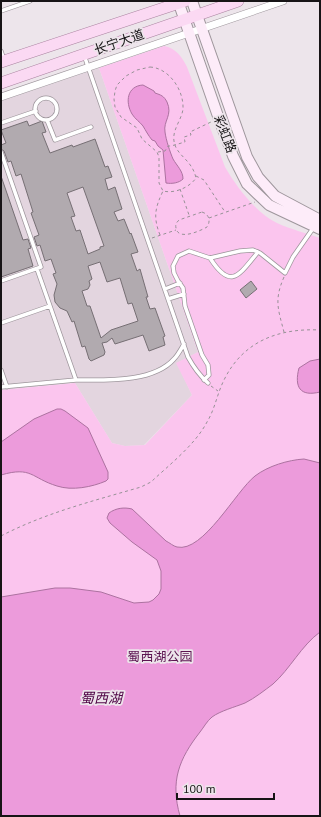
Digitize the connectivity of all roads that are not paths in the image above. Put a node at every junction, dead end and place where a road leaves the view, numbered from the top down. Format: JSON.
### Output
{"nodes":[{"id":1,"x":30,"y":1,"type":"edge"},
{"id":2,"x":192,"y":1,"type":"edge"},
{"id":3,"x":238,"y":1,"type":"edge"},
{"id":4,"x":283,"y":1,"type":"edge"},
{"id":5,"x":181,"y":2,"type":"edge"},
{"id":6,"x":1,"y":11,"type":"edge"},
{"id":7,"x":197,"y":15,"type":"junction"},
{"id":8,"x":184,"y":19,"type":"junction"},
{"id":9,"x":202,"y":29,"type":"junction"},
{"id":10,"x":189,"y":33,"type":"junction"},
{"id":11,"x":83,"y":54,"type":"junction"},
{"id":12,"x":2,"y":58,"type":"edge"},
{"id":13,"x":88,"y":68,"type":"junction"},
{"id":14,"x":1,"y":83,"type":"edge"},
{"id":15,"x":1,"y":97,"type":"edge"},
{"id":16,"x":36,"y":111,"type":"junction"},
{"id":17,"x":47,"y":120,"type":"junction"},
{"id":18,"x":1,"y":123,"type":"edge"},
{"id":19,"x":92,"y":127,"type":"dead end"},
{"id":20,"x":1,"y":152,"type":"edge"},
{"id":21,"x":318,"y":225,"type":"edge"},
{"id":22,"x":258,"y":252,"type":"junction"},
{"id":23,"x":210,"y":258,"type":"junction"},
{"id":24,"x":37,"y":269,"type":"junction"},
{"id":25,"x":1,"y":281,"type":"edge"},
{"id":26,"x":180,"y":283,"type":"junction"},
{"id":27,"x":165,"y":289,"type":"junction"},
{"id":28,"x":184,"y":294,"type":"junction"},
{"id":29,"x":168,"y":300,"type":"junction"},
{"id":30,"x":50,"y":306,"type":"junction"},
{"id":31,"x":1,"y":323,"type":"edge"},
{"id":32,"x":184,"y":344,"type":"junction"},
{"id":33,"x":1,"y":370,"type":"edge"},
{"id":34,"x":76,"y":380,"type":"junction"},
{"id":35,"x":204,"y":380,"type":"junction"},
{"id":36,"x":208,"y":384,"type":"road end"},
{"id":37,"x":1,"y":387,"type":"edge"},
{"id":38,"x":6,"y":387,"type":"junction"}],
"edges":[{"from":1,"to":6,"type":"lane"},
{"from":2,"to":7,"type":"main road","name":"彩虹路"},
{"from":3,"to":7,"type":"main road","name":"长宁大道"},
{"from":4,"to":9,"type":"street"},
{"from":5,"to":8,"type":"main road","name":"彩虹路"},
{"from":5,"to":12,"type":"main road","name":"长宁大道"},
{"from":7,"to":8,"type":"main road","name":"长宁大道"},
{"from":7,"to":9,"type":"main road","name":"彩虹路"},
{"from":8,"to":10,"type":"main road","name":"彩虹路"},
{"from":8,"to":11,"type":"main road","name":"长宁大道"},
{"from":9,"to":10,"type":"street"},
{"from":9,"to":21,"type":"main road","name":"彩虹路"},
{"from":10,"to":13,"type":"street"},
{"from":10,"to":21,"type":"main road","name":"彩虹路"},
{"from":11,"to":13,"type":"lane"},
{"from":11,"to":14,"type":"main road","name":"长宁大道"},
{"from":13,"to":15,"type":"street"},
{"from":13,"to":27,"type":"lane"},
{"from":16,"to":17,"type":"lane"},
{"from":16,"to":17,"type":"lane"},
{"from":16,"to":18,"type":"lane"},
{"from":17,"to":19,"type":"lane"},
{"from":20,"to":24,"type":"lane"},
{"from":21,"to":22,"type":"lane"},
{"from":22,"to":23,"type":"lane"},
{"from":22,"to":23,"type":"lane"},
{"from":23,"to":26,"type":"lane"},
{"from":24,"to":25,"type":"lane"},
{"from":24,"to":30,"type":"lane"},
{"from":26,"to":27,"type":"lane"},
{"from":26,"to":28,"type":"lane"},
{"from":27,"to":29,"type":"lane"},
{"from":28,"to":29,"type":"lane"},
{"from":28,"to":35,"type":"lane"},
{"from":29,"to":32,"type":"lane"},
{"from":30,"to":31,"type":"lane"},
{"from":30,"to":34,"type":"lane"},
{"from":32,"to":34,"type":"lane"},
{"from":32,"to":35,"type":"lane"},
{"from":33,"to":38,"type":"lane"},
{"from":34,"to":38,"type":"lane"},
{"from":35,"to":36,"type":"lane"},
{"from":37,"to":38,"type":"lane"}]}
